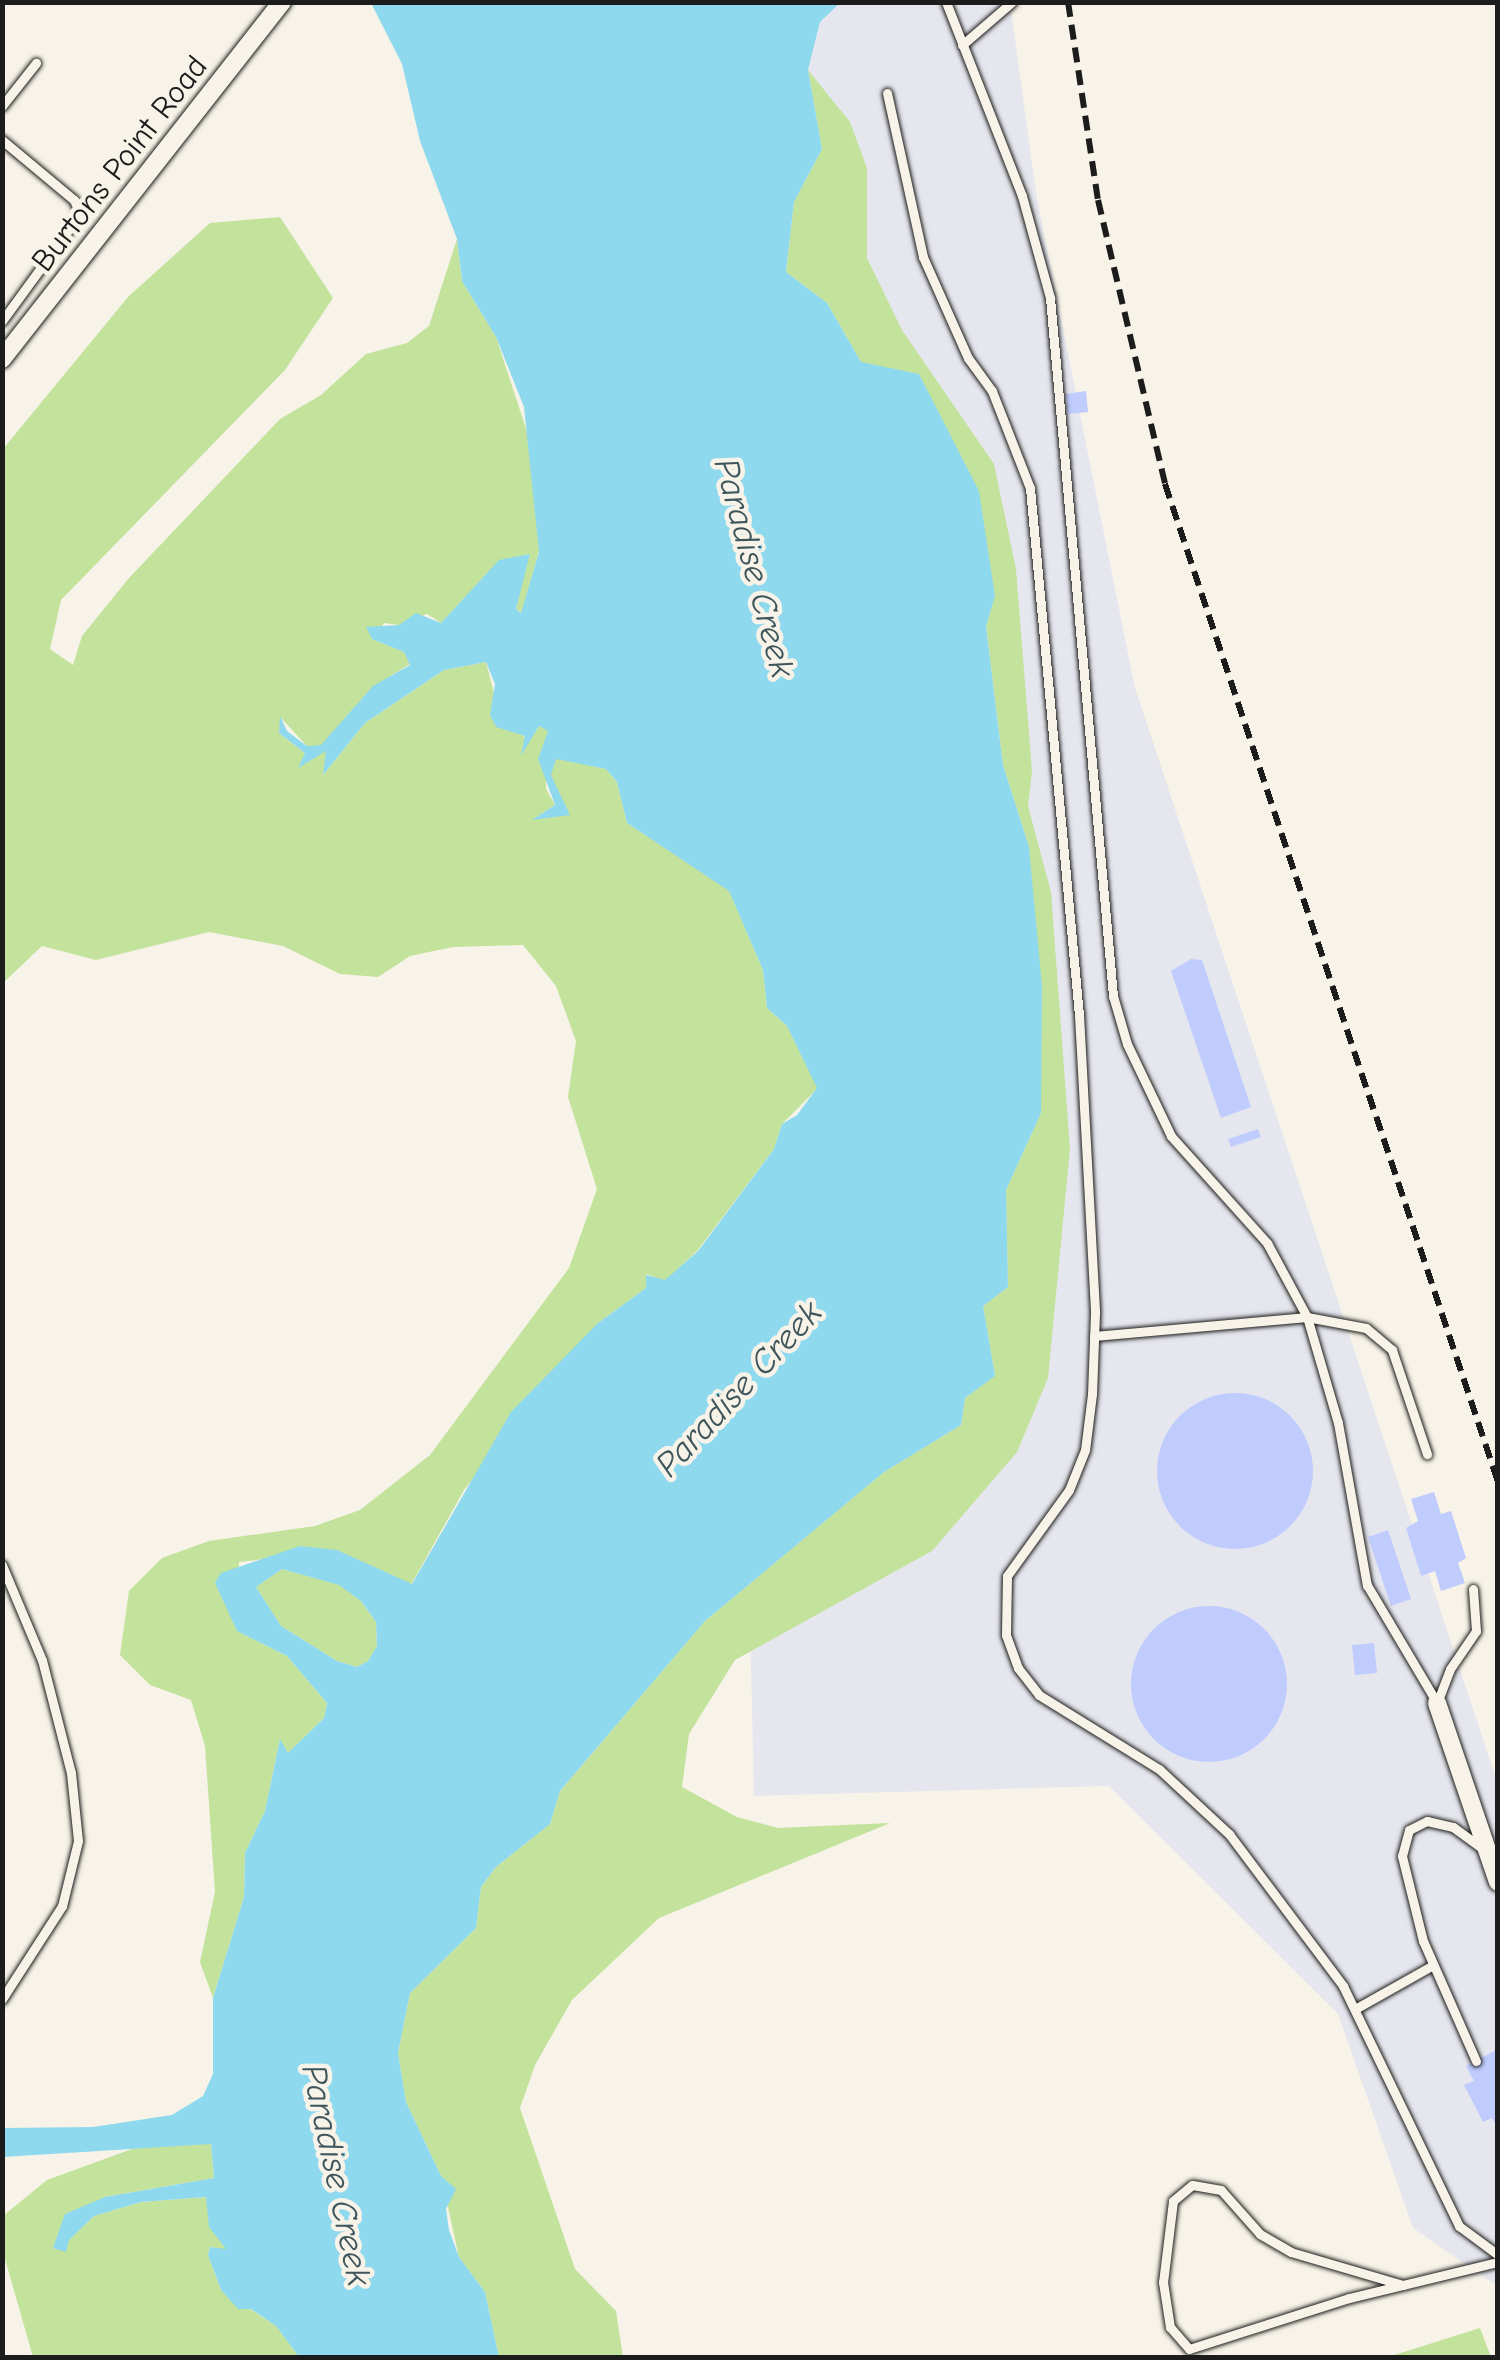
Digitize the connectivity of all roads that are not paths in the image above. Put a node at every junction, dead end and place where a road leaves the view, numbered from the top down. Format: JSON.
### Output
{"nodes":[{"id":1,"x":282,"y":2,"type":"edge"},
{"id":2,"x":946,"y":2,"type":"edge"},
{"id":3,"x":1012,"y":2,"type":"edge"},
{"id":4,"x":962,"y":45,"type":"junction"},
{"id":5,"x":36,"y":63,"type":"dead end"},
{"id":6,"x":887,"y":93,"type":"dead end"},
{"id":7,"x":2,"y":106,"type":"edge"},
{"id":8,"x":2,"y":140,"type":"edge"},
{"id":9,"x":2,"y":322,"type":"edge"},
{"id":10,"x":2,"y":359,"type":"edge"},
{"id":11,"x":1306,"y":1317,"type":"junction"},
{"id":12,"x":1094,"y":1336,"type":"junction"},
{"id":13,"x":1427,"y":1454,"type":"dead end"},
{"id":14,"x":2,"y":1565,"type":"edge"},
{"id":15,"x":1474,"y":1589,"type":"dead end"},
{"id":16,"x":1437,"y":1703,"type":"junction"},
{"id":17,"x":1488,"y":1854,"type":"junction"},
{"id":18,"x":1498,"y":1882,"type":"edge"},
{"id":19,"x":1432,"y":1965,"type":"junction"},
{"id":20,"x":2,"y":1999,"type":"edge"},
{"id":21,"x":1354,"y":2009,"type":"junction"},
{"id":22,"x":1476,"y":2060,"type":"dead end"},
{"id":23,"x":1498,"y":2259,"type":"edge"},
{"id":24,"x":1403,"y":2284,"type":"junction"},
{"id":25,"x":1186,"y":2353,"type":"edge"}],
"edges":[{"from":1,"to":10,"type":"street","name":"Burtons Point Road"},
{"from":2,"to":4,"type":"lane"},
{"from":3,"to":4,"type":"lane"},
{"from":4,"to":11,"type":"lane"},
{"from":5,"to":7,"type":"lane"},
{"from":6,"to":12,"type":"lane"},
{"from":8,"to":9,"type":"lane"},
{"from":11,"to":12,"type":"lane"},
{"from":11,"to":13,"type":"lane"},
{"from":11,"to":16,"type":"lane"},
{"from":12,"to":21,"type":"lane"},
{"from":14,"to":20,"type":"lane"},
{"from":15,"to":16,"type":"lane"},
{"from":16,"to":17,"type":"street"},
{"from":17,"to":18,"type":"street"},
{"from":17,"to":19,"type":"lane"},
{"from":19,"to":21,"type":"lane"},
{"from":19,"to":22,"type":"lane"},
{"from":21,"to":23,"type":"lane"},
{"from":23,"to":24,"type":"lane"},
{"from":24,"to":25,"type":"lane"},
{"from":24,"to":25,"type":"lane"}]}
